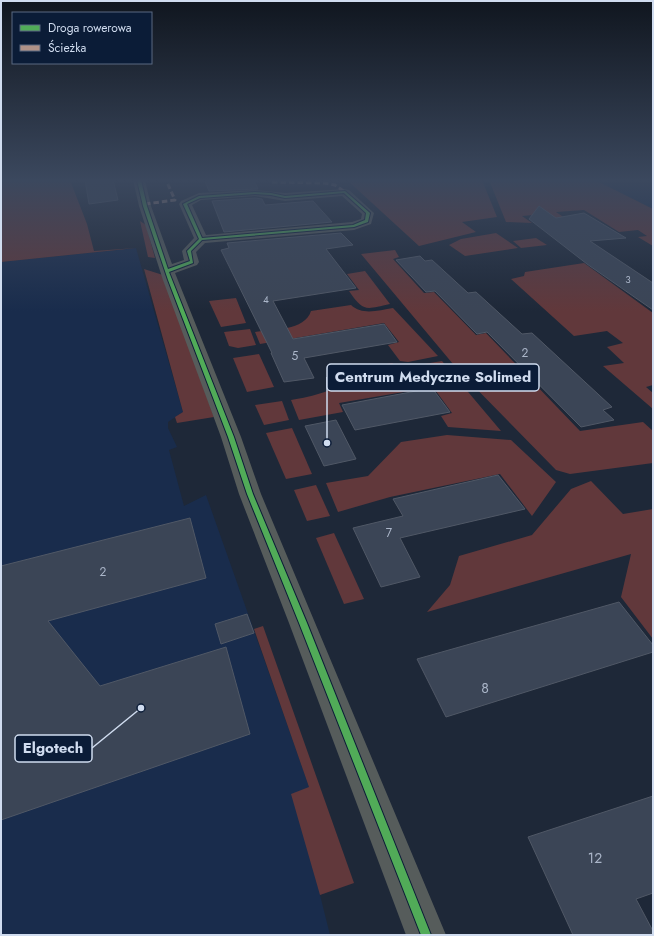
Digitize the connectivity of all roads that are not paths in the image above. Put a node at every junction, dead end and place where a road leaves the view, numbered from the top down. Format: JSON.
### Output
{"nodes":[{"id":1,"x":151,"y":224,"type":"edge"},
{"id":2,"x":194,"y":224,"type":"edge"},
{"id":3,"x":360,"y":224,"type":"edge"},
{"id":4,"x":201,"y":239,"type":"junction"},
{"id":5,"x":167,"y":271,"type":"junction"},
{"id":6,"x":426,"y":935,"type":"edge"}],
"edges":[{"from":1,"to":5,"type":"street"},
{"from":2,"to":4,"type":"street"},
{"from":3,"to":4,"type":"street"},
{"from":4,"to":5,"type":"street"},
{"from":5,"to":6,"type":"street"}]}
